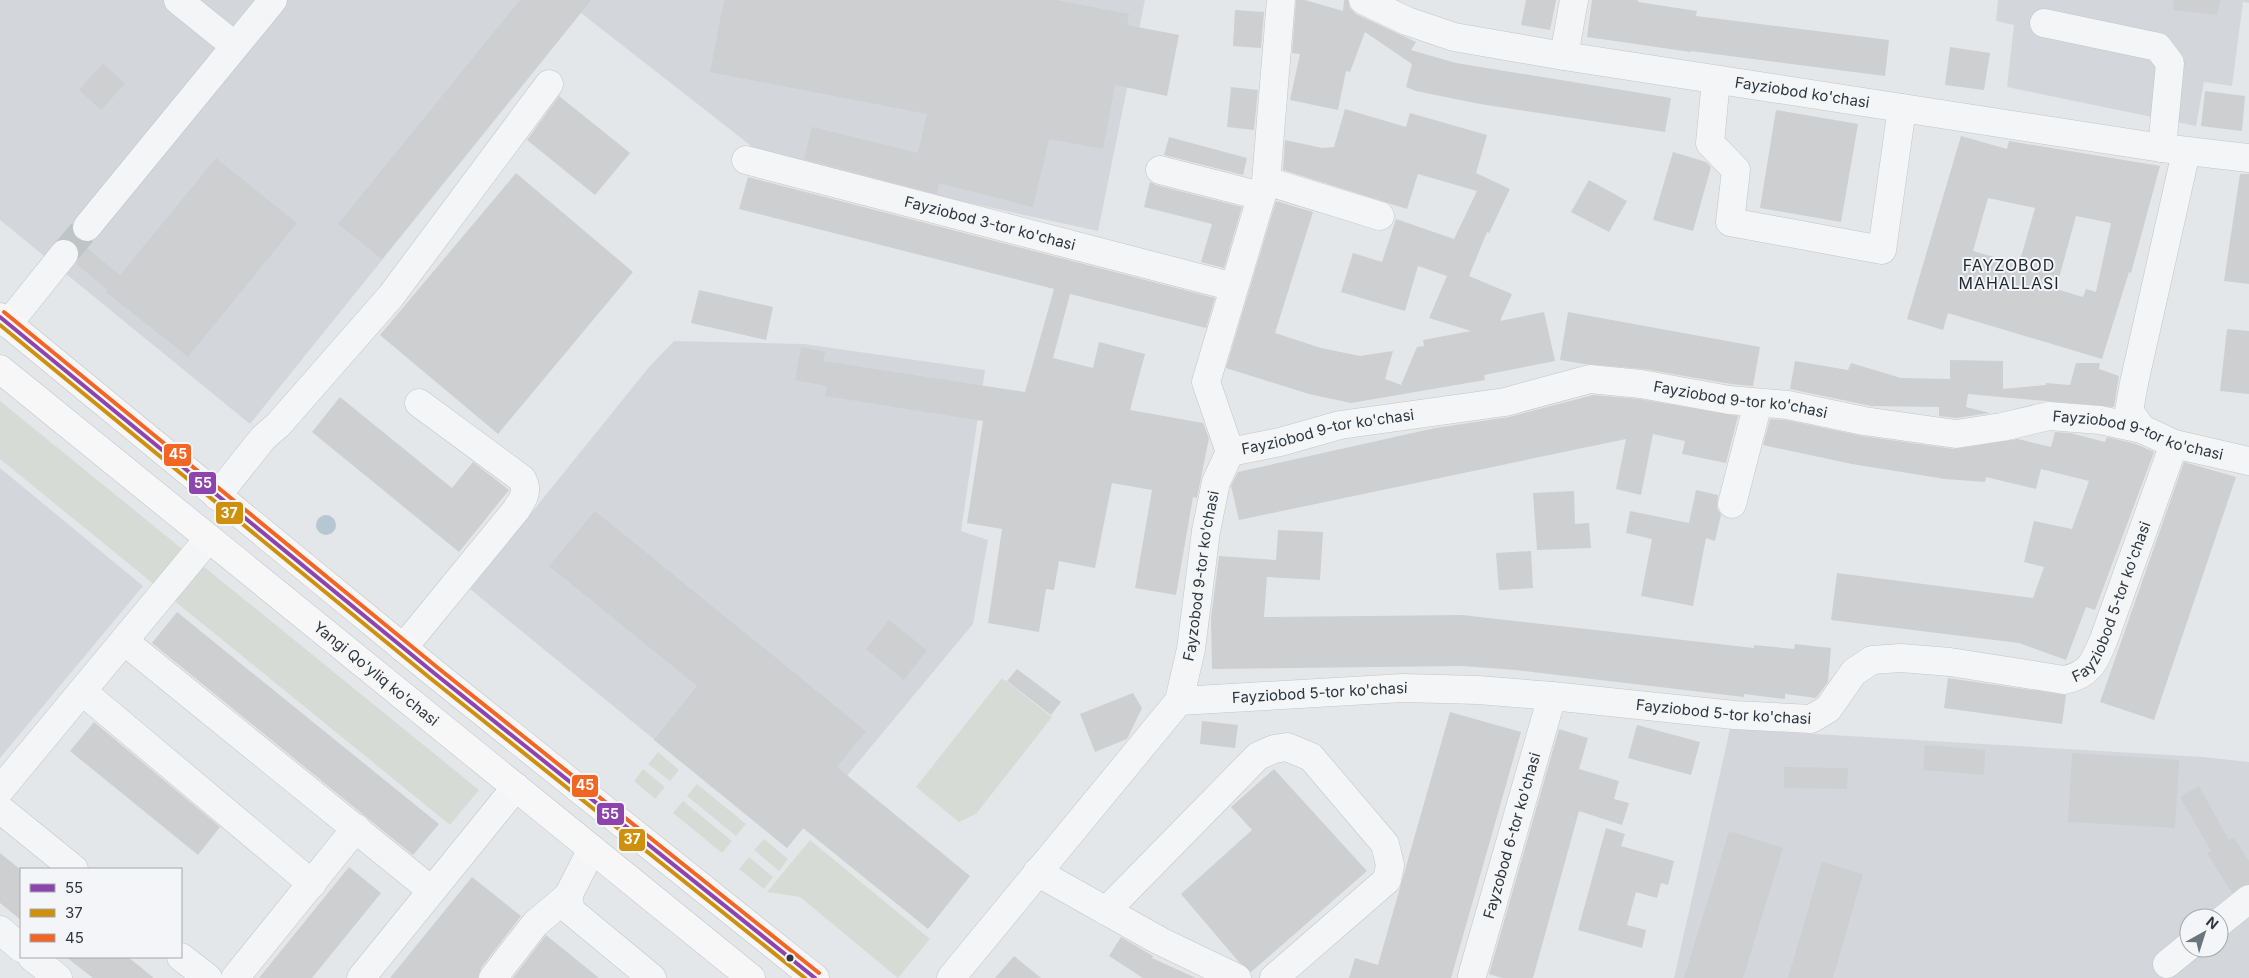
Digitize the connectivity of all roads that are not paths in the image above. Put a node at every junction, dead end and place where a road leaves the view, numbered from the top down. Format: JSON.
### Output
{"nodes":[{"id":1,"x":178,"y":0,"type":"edge"},
{"id":2,"x":273,"y":0,"type":"edge"},
{"id":3,"x":1281,"y":0,"type":"edge"},
{"id":4,"x":1363,"y":0,"type":"edge"},
{"id":5,"x":1574,"y":0,"type":"edge"},
{"id":6,"x":2044,"y":23,"type":"dead end"},
{"id":7,"x":235,"y":46,"type":"junction"},
{"id":8,"x":1564,"y":56,"type":"junction"},
{"id":9,"x":1716,"y":80,"type":"junction"},
{"id":10,"x":549,"y":84,"type":"dead end"},
{"id":11,"x":1902,"y":108,"type":"junction"},
{"id":12,"x":2174,"y":150,"type":"junction"},
{"id":13,"x":2249,"y":158,"type":"edge"},
{"id":14,"x":746,"y":160,"type":"dead end"},
{"id":15,"x":1160,"y":170,"type":"dead end"},
{"id":16,"x":1263,"y":188,"type":"junction"},
{"id":17,"x":1380,"y":216,"type":"dead end"},
{"id":18,"x":87,"y":227,"type":"tunnel mouth"},
{"id":19,"x":64,"y":254,"type":"tunnel mouth"},
{"id":20,"x":1234,"y":287,"type":"junction"},
{"id":21,"x":4,"y":321,"type":"edge"},
{"id":22,"x":0,"y":370,"type":"edge"},
{"id":23,"x":419,"y":403,"type":"dead end"},
{"id":24,"x":1758,"y":403,"type":"junction"},
{"id":25,"x":2142,"y":429,"type":"junction"},
{"id":26,"x":2174,"y":444,"type":"junction"},
{"id":27,"x":1230,"y":452,"type":"junction"},
{"id":28,"x":2249,"y":461,"type":"edge"},
{"id":29,"x":217,"y":496,"type":"junction"},
{"id":30,"x":1732,"y":504,"type":"dead end"},
{"id":31,"x":210,"y":538,"type":"junction"},
{"id":32,"x":124,"y":641,"type":"junction"},
{"id":33,"x":403,"y":648,"type":"junction"},
{"id":34,"x":82,"y":691,"type":"junction"},
{"id":35,"x":1552,"y":696,"type":"junction"},
{"id":36,"x":1179,"y":701,"type":"junction"},
{"id":37,"x":505,"y":731,"type":"junction"},
{"id":38,"x":482,"y":759,"type":"junction"},
{"id":39,"x":516,"y":788,"type":"junction"},
{"id":40,"x":0,"y":790,"type":"edge"},
{"id":41,"x":0,"y":809,"type":"edge"},
{"id":42,"x":356,"y":828,"type":"junction"},
{"id":43,"x":592,"y":849,"type":"junction"},
{"id":44,"x":73,"y":868,"type":"edge"},
{"id":45,"x":1037,"y":872,"type":"junction"},
{"id":46,"x":312,"y":884,"type":"junction"},
{"id":47,"x":431,"y":890,"type":"junction"},
{"id":48,"x":568,"y":896,"type":"junction"},
{"id":49,"x":2249,"y":899,"type":"edge"},
{"id":50,"x":1106,"y":911,"type":"junction"},
{"id":51,"x":2229,"y":915,"type":"edge"},
{"id":52,"x":0,"y":930,"type":"edge"},
{"id":53,"x":20,"y":947,"type":"edge"},
{"id":54,"x":2179,"y":954,"type":"edge"},
{"id":55,"x":182,"y":957,"type":"edge"},
{"id":56,"x":33,"y":958,"type":"edge"},
{"id":57,"x":2167,"y":964,"type":"dead end"},
{"id":58,"x":1472,"y":976,"type":"dead end"},
{"id":59,"x":58,"y":978,"type":"edge"},
{"id":60,"x":208,"y":978,"type":"edge"},
{"id":61,"x":236,"y":978,"type":"edge"},
{"id":62,"x":361,"y":978,"type":"edge"},
{"id":63,"x":492,"y":978,"type":"edge"},
{"id":64,"x":652,"y":978,"type":"edge"},
{"id":65,"x":749,"y":978,"type":"edge"},
{"id":66,"x":815,"y":978,"type":"edge"},
{"id":67,"x":952,"y":978,"type":"edge"},
{"id":68,"x":1237,"y":978,"type":"edge"},
{"id":69,"x":1274,"y":978,"type":"edge"}],
"edges":[{"from":1,"to":7,"type":"street"},
{"from":2,"to":7,"type":"street"},
{"from":3,"to":16,"type":"street"},
{"from":4,"to":8,"type":"street","name":"Fayziobod ko'chasi"},
{"from":5,"to":8,"type":"street"},
{"from":6,"to":12,"type":"street"},
{"from":7,"to":18,"type":"street"},
{"from":8,"to":9,"type":"street","name":"Fayziobod ko'chasi"},
{"from":9,"to":11,"type":"street","name":"Fayziobod ko'chasi"},
{"from":9,"to":11,"type":"street"},
{"from":10,"to":29,"type":"street"},
{"from":11,"to":12,"type":"street","name":"Fayziobod ko'chasi"},
{"from":12,"to":13,"type":"street","name":"Fayziobod ko'chasi"},
{"from":12,"to":25,"type":"street"},
{"from":14,"to":20,"type":"street","name":"Fayziobod 3-tor ko'chasi"},
{"from":15,"to":16,"type":"street"},
{"from":16,"to":17,"type":"street"},
{"from":16,"to":20,"type":"street"},
{"from":19,"to":21,"type":"street"},
{"from":20,"to":27,"type":"street"},
{"from":21,"to":29,"type":"main road"},
{"from":22,"to":31,"type":"main road","name":"Yangi Qo'yliq ko'chasi"},
{"from":23,"to":33,"type":"street"},
{"from":24,"to":25,"type":"street","name":"Fayziobod 9-tor ko'chasi"},
{"from":24,"to":27,"type":"street","name":"Fayziobod 9-tor ko'chasi"},
{"from":24,"to":30,"type":"street"},
{"from":25,"to":26,"type":"street","name":"Fayziobod 9-tor ko'chasi"},
{"from":26,"to":28,"type":"street","name":"Fayziobod 9-tor ko'chasi"},
{"from":26,"to":35,"type":"street","name":"Fayziobod 5-tor ko'chasi"},
{"from":27,"to":36,"type":"street","name":"Fayzobod 9-tor ko'chasi"},
{"from":29,"to":33,"type":"main road"},
{"from":31,"to":32,"type":"street"},
{"from":31,"to":38,"type":"main road","name":"Yangi Qo'yliq ko'chasi"},
{"from":32,"to":34,"type":"street"},
{"from":32,"to":42,"type":"street"},
{"from":33,"to":37,"type":"main road"},
{"from":34,"to":40,"type":"street"},
{"from":34,"to":46,"type":"street"},
{"from":35,"to":36,"type":"street","name":"Fayziobod 5-tor ko'chasi"},
{"from":35,"to":58,"type":"street","name":"Fayzobod 6-tor ko'chasi"},
{"from":36,"to":45,"type":"street"},
{"from":37,"to":38,"type":"main road"},
{"from":37,"to":66,"type":"main road"},
{"from":38,"to":39,"type":"main road","name":"Yangi Qo'yliq ko'chasi"},
{"from":39,"to":43,"type":"main road","name":"Yangi Qo'yliq ko'chasi"},
{"from":39,"to":47,"type":"street"},
{"from":41,"to":44,"type":"street"},
{"from":42,"to":46,"type":"street"},
{"from":42,"to":47,"type":"street"},
{"from":43,"to":48,"type":"street"},
{"from":43,"to":65,"type":"main road","name":"Yangi Qo'yliq ko'chasi"},
{"from":45,"to":50,"type":"street"},
{"from":45,"to":67,"type":"street"},
{"from":46,"to":61,"type":"street"},
{"from":47,"to":62,"type":"street"},
{"from":48,"to":63,"type":"street"},
{"from":48,"to":64,"type":"street"},
{"from":49,"to":51,"type":"street"},
{"from":50,"to":68,"type":"street"},
{"from":50,"to":69,"type":"street"},
{"from":52,"to":53,"type":"street"},
{"from":54,"to":57,"type":"street"},
{"from":55,"to":60,"type":"street"},
{"from":56,"to":59,"type":"street"}]}
